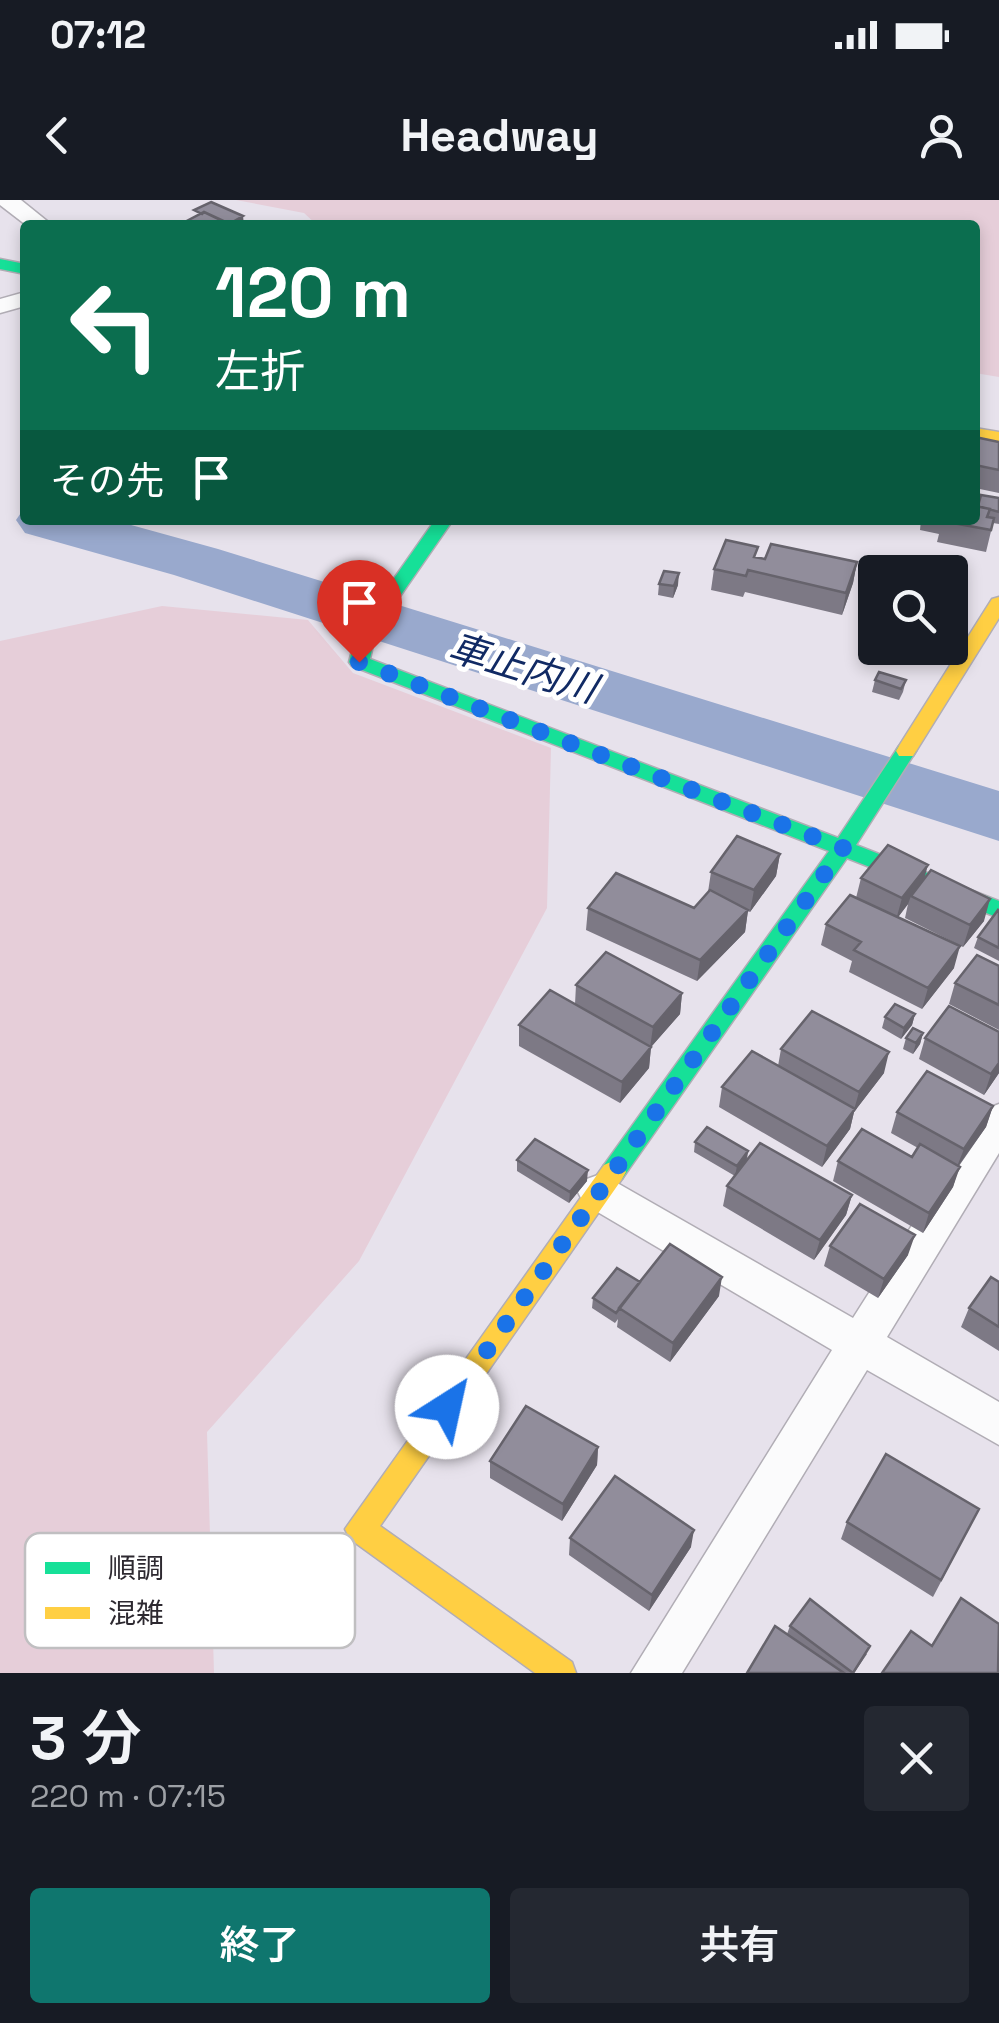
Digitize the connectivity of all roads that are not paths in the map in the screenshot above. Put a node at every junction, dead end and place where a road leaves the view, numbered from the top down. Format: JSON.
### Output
{"nodes":[{"id":1,"x":7,"y":200,"type":"edge"},
{"id":2,"x":33,"y":220,"type":"edge"},
{"id":3,"x":441,"y":525,"type":"edge"},
{"id":4,"x":999,"y":603,"type":"edge"},
{"id":5,"x":843,"y":848,"type":"junction"},
{"id":6,"x":999,"y":910,"type":"edge"},
{"id":7,"x":999,"y":1120,"type":"edge"},
{"id":8,"x":598,"y":1192,"type":"junction"},
{"id":9,"x":860,"y":1344,"type":"junction"},
{"id":10,"x":999,"y":1425,"type":"edge"},
{"id":11,"x":561,"y":1673,"type":"edge"},
{"id":12,"x":655,"y":1673,"type":"edge"}],
"edges":[{"from":1,"to":2,"type":"street"},
{"from":3,"to":5,"type":"street"},
{"from":4,"to":5,"type":"street"},
{"from":5,"to":6,"type":"street"},
{"from":5,"to":8,"type":"street"},
{"from":7,"to":9,"type":"street"},
{"from":8,"to":9,"type":"street"},
{"from":8,"to":11,"type":"street"},
{"from":9,"to":10,"type":"street"},
{"from":9,"to":12,"type":"street"}]}
